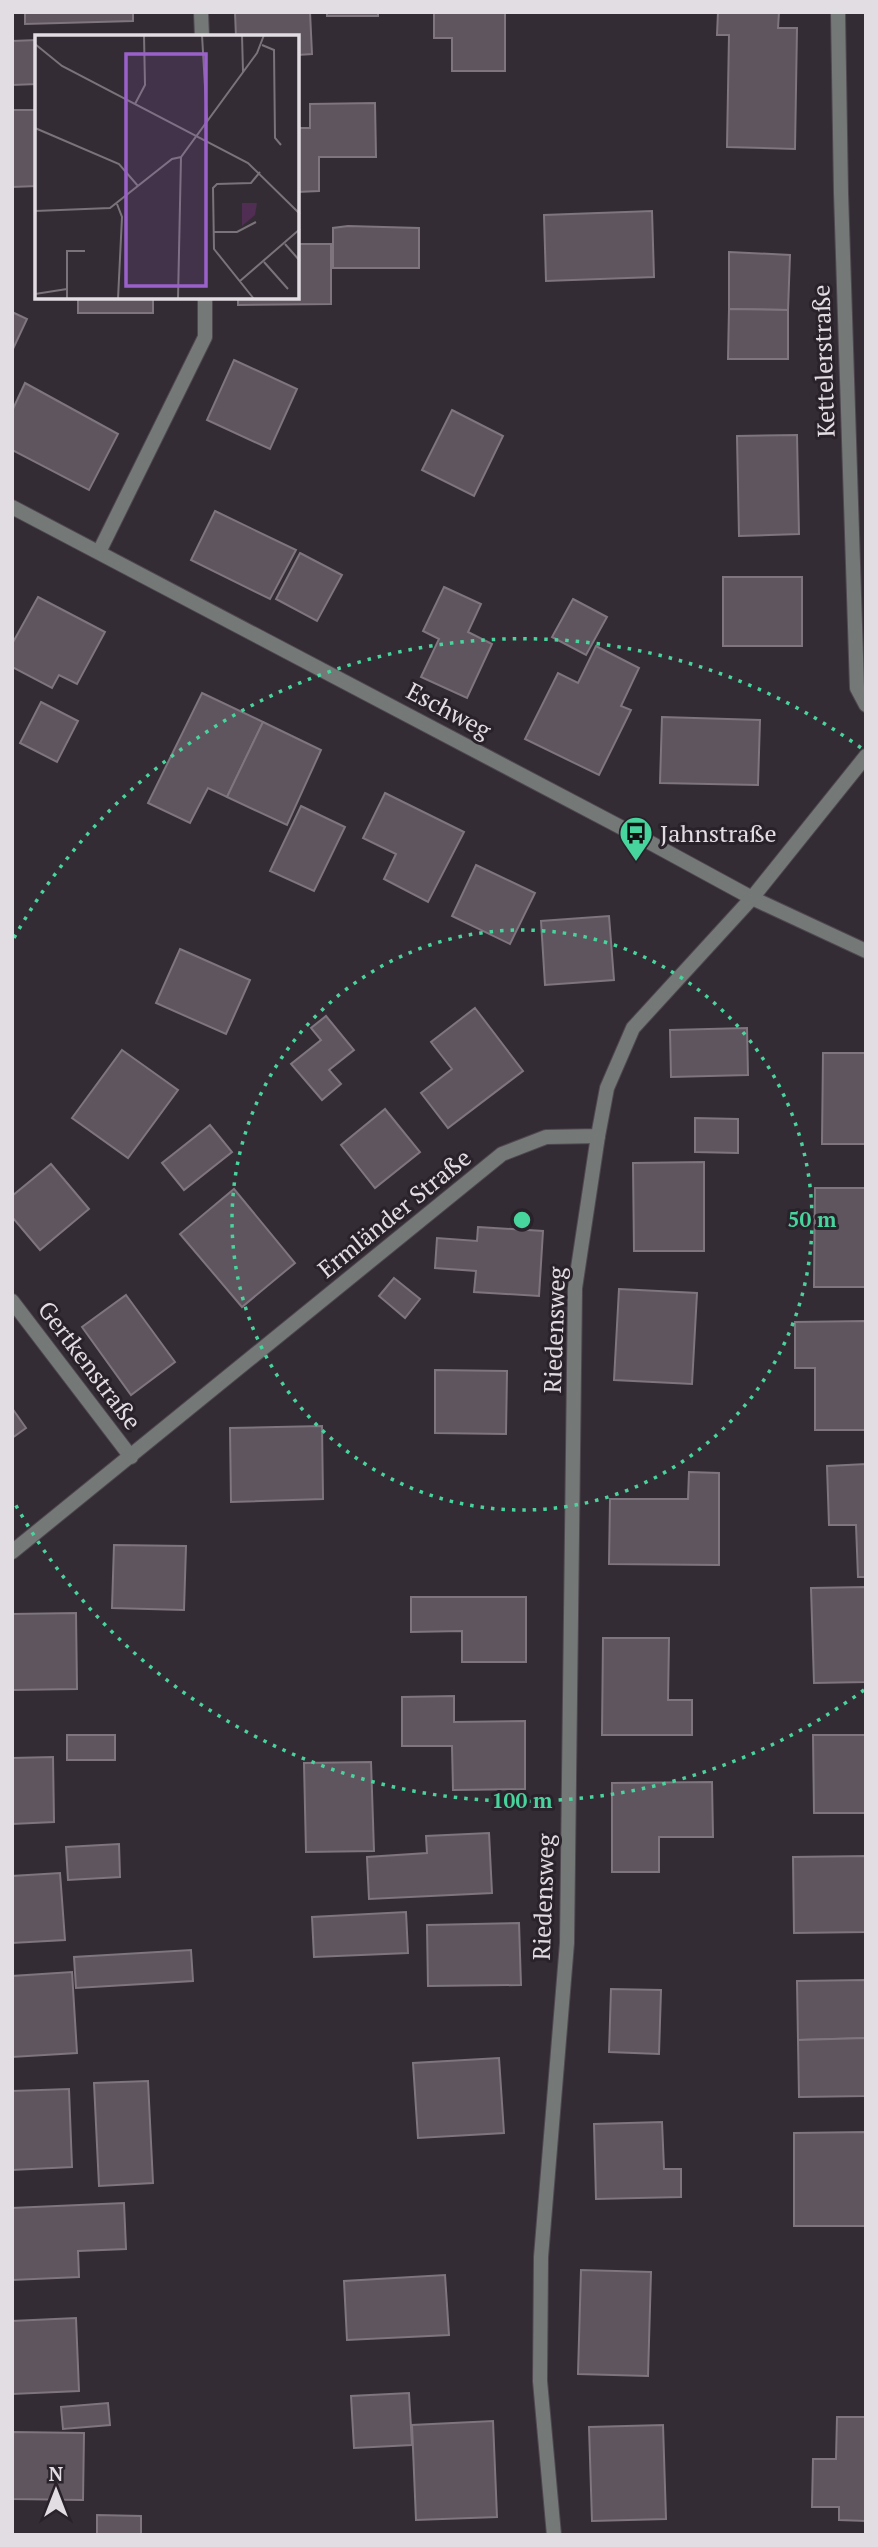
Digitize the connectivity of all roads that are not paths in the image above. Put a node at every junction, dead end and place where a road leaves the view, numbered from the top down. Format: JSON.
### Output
{"nodes":[{"id":1,"x":201,"y":12,"type":"edge"},
{"id":2,"x":838,"y":12,"type":"edge"},
{"id":3,"x":202,"y":35,"type":"edge"},
{"id":4,"x":205,"y":299,"type":"edge"},
{"id":5,"x":12,"y":507,"type":"edge"},
{"id":6,"x":99,"y":552,"type":"junction"},
{"id":7,"x":866,"y":705,"type":"edge"},
{"id":8,"x":866,"y":756,"type":"edge"},
{"id":9,"x":752,"y":898,"type":"junction"},
{"id":10,"x":866,"y":951,"type":"edge"},
{"id":11,"x":598,"y":1136,"type":"junction"},
{"id":12,"x":12,"y":1301,"type":"edge"},
{"id":13,"x":131,"y":1457,"type":"junction"},
{"id":14,"x":12,"y":1552,"type":"edge"},
{"id":15,"x":554,"y":2535,"type":"edge"}],
"edges":[{"from":1,"to":3,"type":"street"},
{"from":2,"to":7,"type":"street","name":"Kettelerstraße"},
{"from":4,"to":6,"type":"street"},
{"from":5,"to":6,"type":"street","name":"Eschweg"},
{"from":6,"to":9,"type":"street","name":"Eschweg"},
{"from":8,"to":9,"type":"street"},
{"from":9,"to":10,"type":"street","name":"Eschweg"},
{"from":9,"to":11,"type":"street"},
{"from":11,"to":13,"type":"street","name":"Ermländer Straße"},
{"from":11,"to":15,"type":"street","name":"Riedensweg"},
{"from":12,"to":13,"type":"street","name":"Gertkenstraße"},
{"from":13,"to":14,"type":"street","name":"Ermländer Straße"}]}
